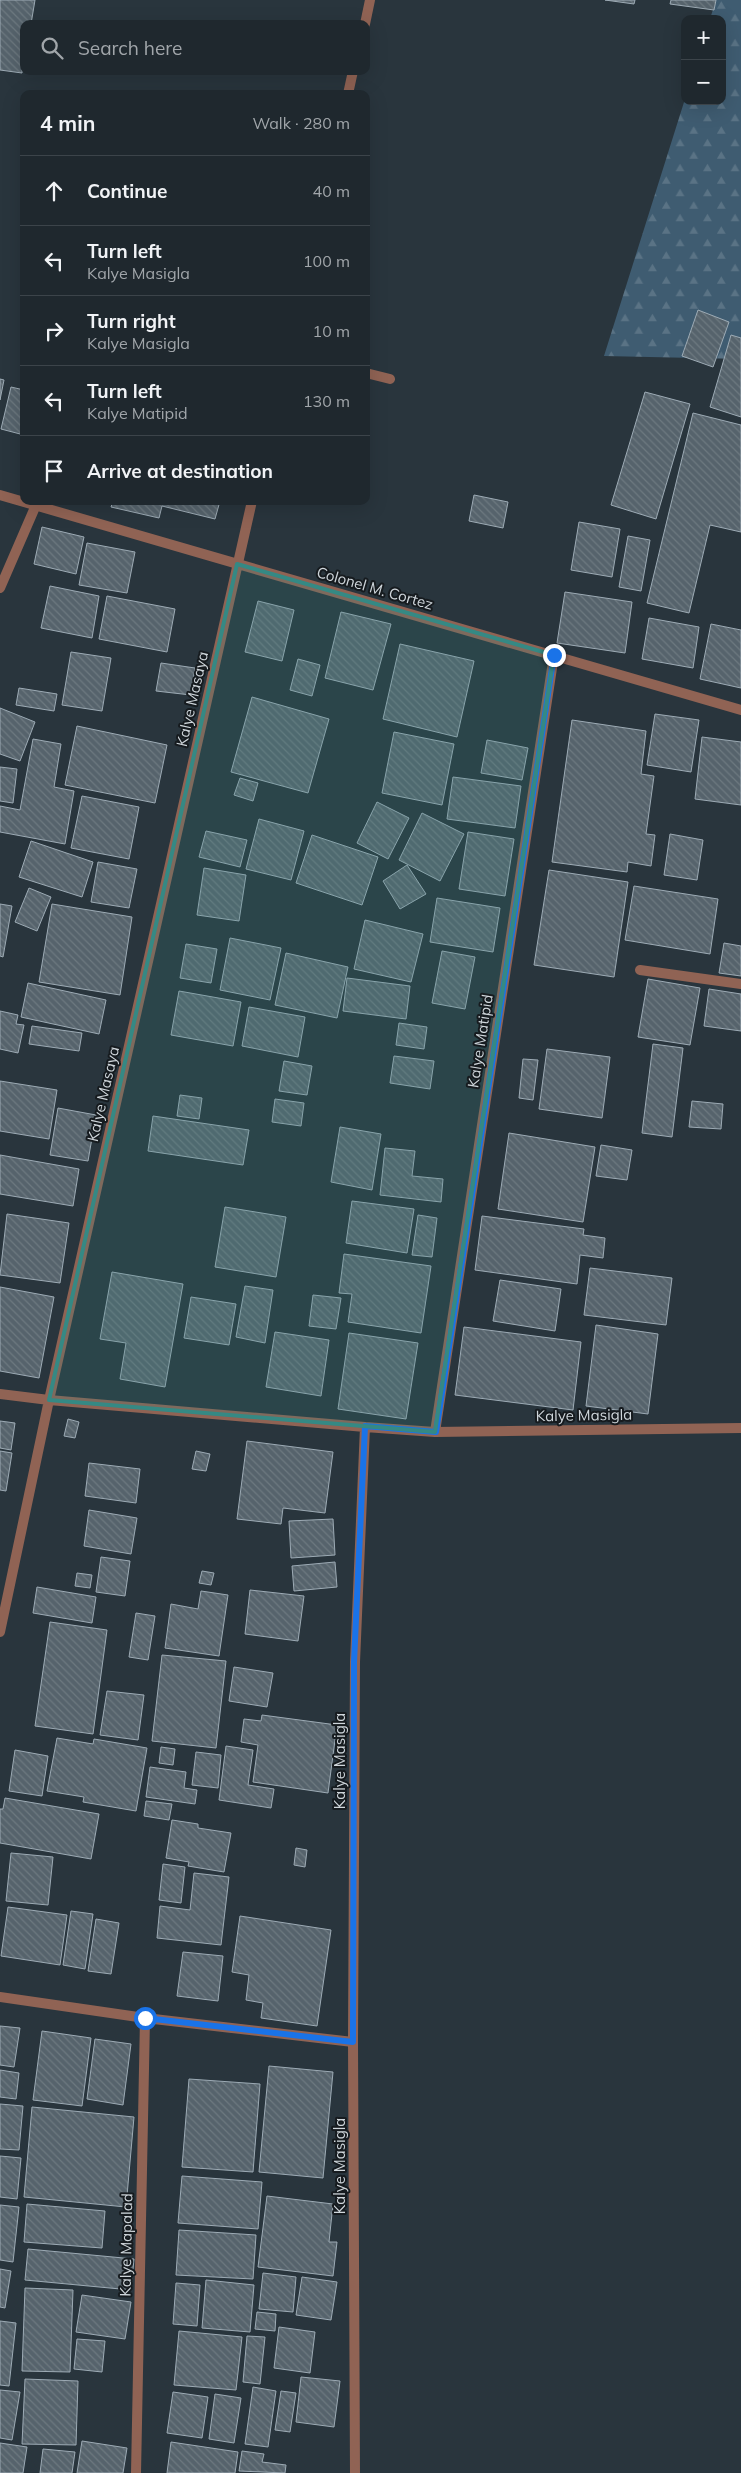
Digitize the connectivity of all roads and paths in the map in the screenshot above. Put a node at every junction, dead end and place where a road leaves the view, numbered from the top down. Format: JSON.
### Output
{"nodes":[{"id":1,"x":370,"y":0,"type":"edge"},
{"id":2,"x":366,"y":20,"type":"edge"},
{"id":3,"x":352,"y":75,"type":"edge"},
{"id":4,"x":349,"y":90,"type":"edge"},
{"id":5,"x":370,"y":374,"type":"edge"},
{"id":6,"x":390,"y":379,"type":"dead end"},
{"id":7,"x":0,"y":495,"type":"edge"},
{"id":8,"x":20,"y":501,"type":"edge"},
{"id":9,"x":36,"y":505,"type":"joint"},
{"id":10,"x":251,"y":505,"type":"edge"},
{"id":11,"x":237,"y":564,"type":"junction"},
{"id":12,"x":0,"y":588,"type":"edge"},
{"id":13,"x":554,"y":655,"type":"junction"},
{"id":14,"x":741,"y":710,"type":"edge"},
{"id":15,"x":640,"y":970,"type":"dead end"},
{"id":16,"x":741,"y":984,"type":"edge"},
{"id":17,"x":0,"y":1394,"type":"edge"},
{"id":18,"x":49,"y":1400,"type":"junction"},
{"id":19,"x":365,"y":1426,"type":"junction"},
{"id":20,"x":741,"y":1428,"type":"edge"},
{"id":21,"x":436,"y":1432,"type":"junction"},
{"id":22,"x":0,"y":1632,"type":"edge"},
{"id":23,"x":0,"y":1997,"type":"edge"},
{"id":24,"x":145,"y":2018,"type":"junction"},
{"id":25,"x":353,"y":2042,"type":"junction"},
{"id":26,"x":136,"y":2473,"type":"edge"},
{"id":27,"x":355,"y":2473,"type":"edge"}],
"edges":[{"from":1,"to":2,"type":"street"},
{"from":3,"to":4,"type":"street"},
{"from":5,"to":6,"type":"street"},
{"from":7,"to":8,"type":"street","name":"Colonel M. Cortez"},
{"from":9,"to":11,"type":"street","name":"Colonel M. Cortez"},
{"from":9,"to":12,"type":"street"},
{"from":10,"to":11,"type":"street","name":"Kalye Masaya"},
{"from":11,"to":13,"type":"street","name":"Colonel M. Cortez"},
{"from":11,"to":18,"type":"street","name":"Kalye Masaya"},
{"from":13,"to":14,"type":"street","name":"Colonel M. Cortez"},
{"from":13,"to":21,"type":"street","name":"Kalye Matipid"},
{"from":15,"to":16,"type":"street"},
{"from":17,"to":18,"type":"street"},
{"from":18,"to":19,"type":"street"},
{"from":18,"to":22,"type":"street","name":"Kalye Masaya"},
{"from":19,"to":21,"type":"street","name":"Kalye Masigla"},
{"from":19,"to":25,"type":"street","name":"Kalye Masigla"},
{"from":20,"to":21,"type":"street","name":"Kalye Masigla"},
{"from":23,"to":24,"type":"street"},
{"from":24,"to":25,"type":"street"},
{"from":24,"to":26,"type":"street","name":"Kalye Mapalad"},
{"from":25,"to":27,"type":"street","name":"Kalye Masigla"}]}
